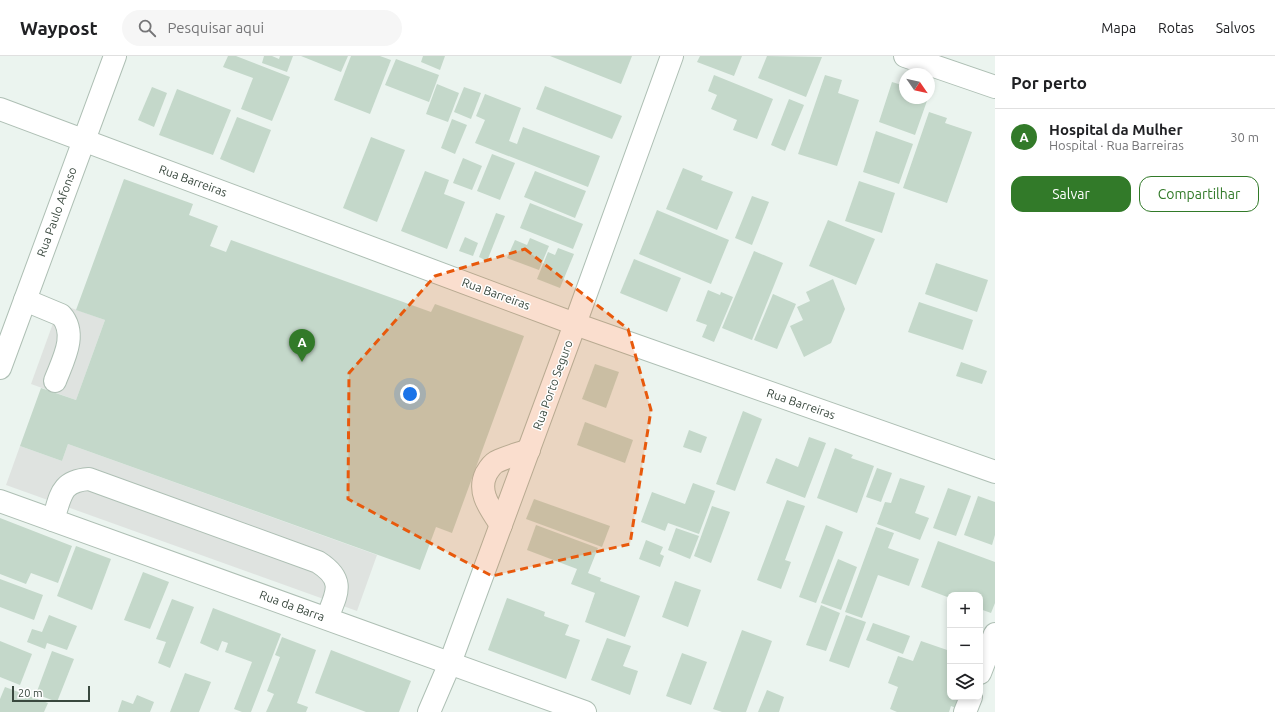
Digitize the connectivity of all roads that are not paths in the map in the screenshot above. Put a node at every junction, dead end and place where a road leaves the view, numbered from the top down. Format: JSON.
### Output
{"nodes":[{"id":1,"x":115,"y":56,"type":"edge"},
{"id":2,"x":672,"y":56,"type":"edge"},
{"id":3,"x":905,"y":56,"type":"edge"},
{"id":4,"x":995,"y":87,"type":"edge"},
{"id":5,"x":0,"y":109,"type":"edge"},
{"id":6,"x":84,"y":140,"type":"junction"},
{"id":7,"x":25,"y":300,"type":"junction"},
{"id":8,"x":575,"y":324,"type":"junction"},
{"id":9,"x":0,"y":368,"type":"edge"},
{"id":10,"x":55,"y":380,"type":"dead end"},
{"id":11,"x":529,"y":450,"type":"junction"},
{"id":12,"x":995,"y":472,"type":"edge"},
{"id":13,"x":0,"y":501,"type":"edge"},
{"id":14,"x":53,"y":520,"type":"junction"},
{"id":15,"x":501,"y":525,"type":"junction"},
{"id":16,"x":327,"y":618,"type":"junction"},
{"id":17,"x":995,"y":634,"type":"edge"},
{"id":18,"x":450,"y":663,"type":"junction"},
{"id":19,"x":983,"y":665,"type":"edge"},
{"id":20,"x":970,"y":700,"type":"edge"},
{"id":21,"x":429,"y":712,"type":"edge"},
{"id":22,"x":585,"y":712,"type":"edge"},
{"id":23,"x":965,"y":712,"type":"edge"}],
"edges":[{"from":1,"to":6,"type":"street","name":"Rua Paulo Afonso"},
{"from":2,"to":8,"type":"street","name":"Rua Porto Seguro"},
{"from":3,"to":4,"type":"street"},
{"from":5,"to":6,"type":"street","name":"Rua Barreiras"},
{"from":6,"to":7,"type":"street","name":"Rua Paulo Afonso"},
{"from":6,"to":8,"type":"street","name":"Rua Barreiras"},
{"from":7,"to":9,"type":"street","name":"Rua Paulo Afonso"},
{"from":7,"to":10,"type":"street"},
{"from":8,"to":11,"type":"street","name":"Rua Porto Seguro"},
{"from":8,"to":12,"type":"street","name":"Rua Barreiras"},
{"from":11,"to":15,"type":"street","name":"Rua Porto Seguro"},
{"from":11,"to":15,"type":"street"},
{"from":13,"to":14,"type":"street","name":"Rua da Barra"},
{"from":14,"to":16,"type":"street","name":"Rua da Barra"},
{"from":14,"to":16,"type":"street"},
{"from":15,"to":18,"type":"street","name":"Rua Porto Seguro"},
{"from":16,"to":18,"type":"street","name":"Rua da Barra"},
{"from":17,"to":19,"type":"street"},
{"from":18,"to":21,"type":"street","name":"Rua Porto Seguro"},
{"from":18,"to":22,"type":"street","name":"Rua da Barra"},
{"from":20,"to":23,"type":"street"}]}
